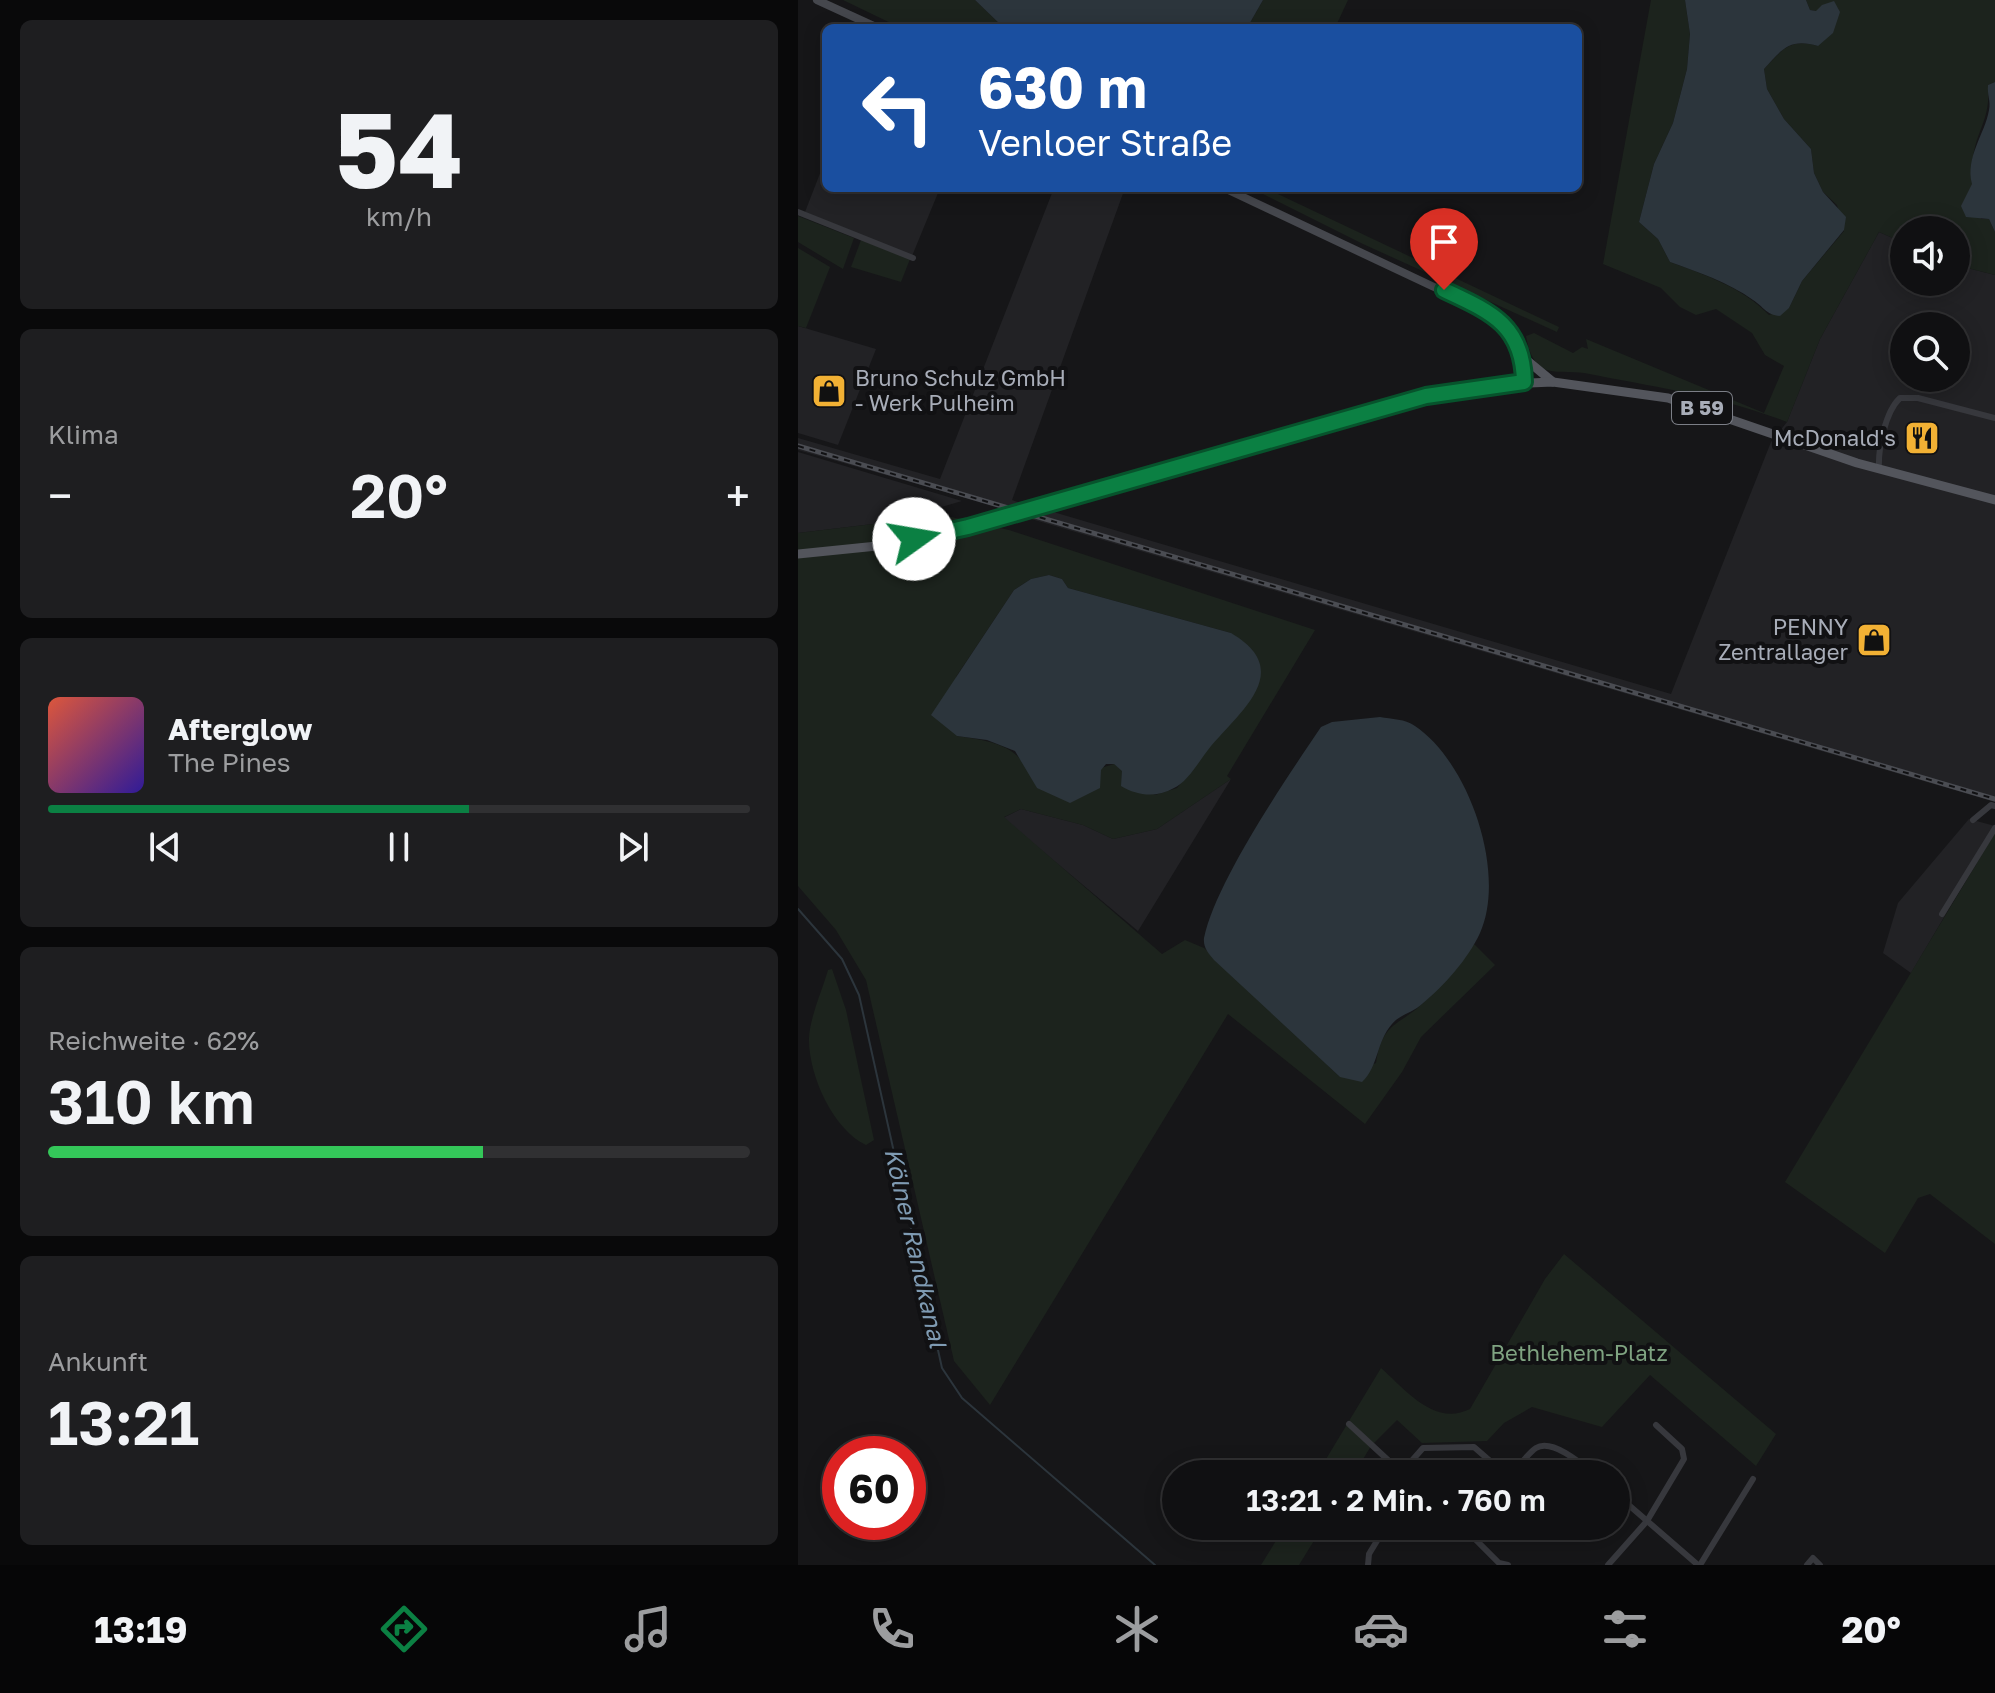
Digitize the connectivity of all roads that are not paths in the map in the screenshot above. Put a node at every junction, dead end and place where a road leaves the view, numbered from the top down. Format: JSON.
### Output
{"nodes":[{"id":1,"x":817,"y":0,"type":"edge"},
{"id":2,"x":869,"y":24,"type":"edge"},
{"id":3,"x":1233,"y":192,"type":"edge"},
{"id":4,"x":798,"y":212,"type":"edge"},
{"id":5,"x":913,"y":258,"type":"dead end"},
{"id":6,"x":1524,"y":358,"type":"junction"},
{"id":7,"x":1524,"y":382,"type":"junction"},
{"id":8,"x":1553,"y":382,"type":"junction"},
{"id":9,"x":1995,"y":418,"type":"edge"},
{"id":10,"x":1879,"y":469,"type":"junction"},
{"id":11,"x":1995,"y":500,"type":"edge"},
{"id":12,"x":798,"y":554,"type":"edge"},
{"id":13,"x":1995,"y":806,"type":"edge"},
{"id":14,"x":1973,"y":820,"type":"dead end"},
{"id":15,"x":1995,"y":828,"type":"edge"},
{"id":16,"x":1942,"y":914,"type":"dead end"},
{"id":17,"x":1349,"y":1424,"type":"dead end"},
{"id":18,"x":1656,"y":1425,"type":"dead end"},
{"id":19,"x":1388,"y":1460,"type":"edge"},
{"id":20,"x":1413,"y":1460,"type":"edge"},
{"id":21,"x":1489,"y":1460,"type":"edge"},
{"id":22,"x":1524,"y":1460,"type":"edge"},
{"id":23,"x":1579,"y":1460,"type":"edge"},
{"id":24,"x":1753,"y":1479,"type":"dead end"},
{"id":25,"x":1630,"y":1506,"type":"edge"},
{"id":26,"x":1647,"y":1521,"type":"junction"},
{"id":27,"x":1378,"y":1540,"type":"edge"},
{"id":28,"x":1475,"y":1540,"type":"edge"},
{"id":29,"x":1496,"y":1564,"type":"edge"},
{"id":30,"x":1368,"y":1565,"type":"edge"},
{"id":31,"x":1508,"y":1565,"type":"edge"},
{"id":32,"x":1608,"y":1565,"type":"edge"},
{"id":33,"x":1699,"y":1565,"type":"edge"},
{"id":34,"x":1807,"y":1565,"type":"edge"},
{"id":35,"x":1820,"y":1565,"type":"edge"}],
"edges":[{"from":1,"to":2,"type":"main road"},
{"from":3,"to":6,"type":"main road"},
{"from":4,"to":5,"type":"street"},
{"from":6,"to":7,"type":"main road"},
{"from":6,"to":8,"type":"main road"},
{"from":7,"to":8,"type":"main road","number":"B 59"},
{"from":7,"to":12,"type":"main road","number":"B 59","bridge":true},
{"from":8,"to":10,"type":"main road","number":"B 59"},
{"from":9,"to":10,"type":"street"},
{"from":10,"to":11,"type":"main road","number":"B 59"},
{"from":13,"to":14,"type":"street"},
{"from":15,"to":16,"type":"street"},
{"from":17,"to":19,"type":"street"},
{"from":18,"to":26,"type":"street"},
{"from":20,"to":21,"type":"street"},
{"from":22,"to":23,"type":"street"},
{"from":24,"to":33,"type":"street"},
{"from":25,"to":26,"type":"street"},
{"from":26,"to":32,"type":"street"},
{"from":26,"to":33,"type":"street"},
{"from":27,"to":30,"type":"street"},
{"from":28,"to":29,"type":"street"},
{"from":29,"to":31,"type":"street"},
{"from":34,"to":35,"type":"street"}]}
